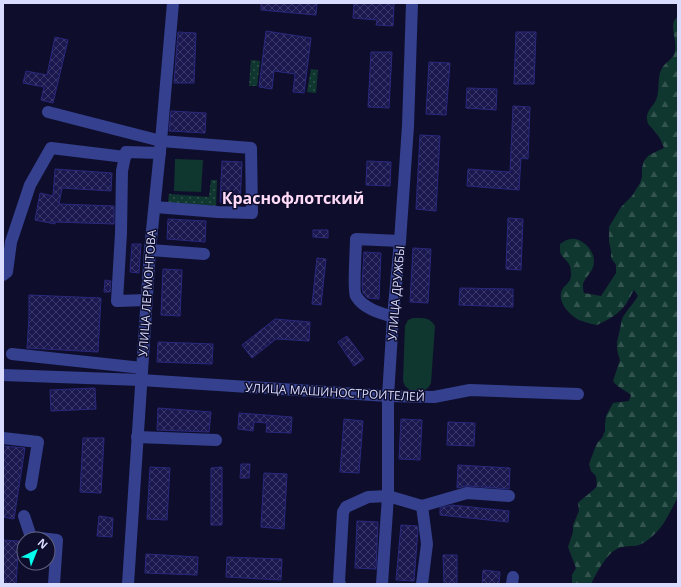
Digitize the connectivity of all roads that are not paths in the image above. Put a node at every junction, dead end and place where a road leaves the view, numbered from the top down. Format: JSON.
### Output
{"nodes":[{"id":1,"x":173,"y":3,"type":"edge"},
{"id":2,"x":412,"y":3,"type":"edge"},
{"id":3,"x":48,"y":112,"type":"dead end"},
{"id":4,"x":161,"y":147,"type":"junction"},
{"id":5,"x":125,"y":157,"type":"junction"},
{"id":6,"x":155,"y":207,"type":"junction"},
{"id":7,"x":400,"y":241,"type":"junction"},
{"id":8,"x":150,"y":250,"type":"junction"},
{"id":9,"x":204,"y":254,"type":"dead end"},
{"id":10,"x":3,"y":275,"type":"edge"},
{"id":11,"x":146,"y":300,"type":"junction"},
{"id":12,"x":393,"y":317,"type":"junction"},
{"id":13,"x":12,"y":354,"type":"dead end"},
{"id":14,"x":142,"y":368,"type":"junction"},
{"id":15,"x":3,"y":375,"type":"edge"},
{"id":16,"x":141,"y":380,"type":"junction"},
{"id":17,"x":578,"y":394,"type":"dead end"},
{"id":18,"x":388,"y":396,"type":"junction"},
{"id":19,"x":137,"y":437,"type":"junction"},
{"id":20,"x":3,"y":438,"type":"edge"},
{"id":21,"x":216,"y":440,"type":"dead end"},
{"id":22,"x":31,"y":486,"type":"dead end"},
{"id":23,"x":388,"y":496,"type":"junction"},
{"id":24,"x":509,"y":496,"type":"dead end"},
{"id":25,"x":422,"y":506,"type":"junction"},
{"id":26,"x":24,"y":516,"type":"dead end"},
{"id":27,"x":54,"y":584,"type":"edge"},
{"id":28,"x":128,"y":584,"type":"edge"},
{"id":29,"x":340,"y":584,"type":"edge"},
{"id":30,"x":382,"y":584,"type":"edge"},
{"id":31,"x":422,"y":584,"type":"edge"}],
"edges":[{"from":1,"to":4,"type":"street","name":"УЛИЦА ЛЕРМОНТОВА"},
{"from":2,"to":7,"type":"street","name":"УЛИЦА ДРУЖБЫ"},
{"from":3,"to":4,"type":"street"},
{"from":4,"to":5,"type":"street"},
{"from":4,"to":6,"type":"street","name":"УЛИЦА ЛЕРМОНТОВА"},
{"from":4,"to":6,"type":"street"},
{"from":5,"to":10,"type":"street"},
{"from":5,"to":11,"type":"street"},
{"from":6,"to":8,"type":"street","name":"УЛИЦА ЛЕРМОНТОВА"},
{"from":7,"to":12,"type":"street","name":"УЛИЦА ДРУЖБЫ"},
{"from":7,"to":12,"type":"street"},
{"from":8,"to":9,"type":"street"},
{"from":8,"to":11,"type":"street","name":"УЛИЦА ЛЕРМОНТОВА"},
{"from":11,"to":14,"type":"street","name":"УЛИЦА ЛЕРМОНТОВА"},
{"from":12,"to":18,"type":"street","name":"УЛИЦА ДРУЖБЫ"},
{"from":13,"to":14,"type":"street"},
{"from":14,"to":16,"type":"street","name":"УЛИЦА ЛЕРМОНТОВА"},
{"from":15,"to":16,"type":"street","name":"УЛИЦА МАШИНОСТРОИТЕЛЕЙ"},
{"from":16,"to":18,"type":"street","name":"УЛИЦА МАШИНОСТРОИТЕЛЕЙ"},
{"from":16,"to":19,"type":"street","name":"УЛИЦА ЛЕРМОНТОВА"},
{"from":17,"to":18,"type":"street","name":"УЛИЦА МАШИНОСТРОИТЕЛЕЙ"},
{"from":18,"to":23,"type":"street","name":"УЛИЦА ДРУЖБЫ"},
{"from":19,"to":21,"type":"street"},
{"from":19,"to":28,"type":"street","name":"УЛИЦА ЛЕРМОНТОВА"},
{"from":20,"to":22,"type":"street"},
{"from":23,"to":25,"type":"street"},
{"from":23,"to":29,"type":"street"},
{"from":23,"to":30,"type":"street","name":"УЛИЦА ДРУЖБЫ"},
{"from":24,"to":25,"type":"street"},
{"from":25,"to":31,"type":"street"},
{"from":26,"to":27,"type":"street"}]}
